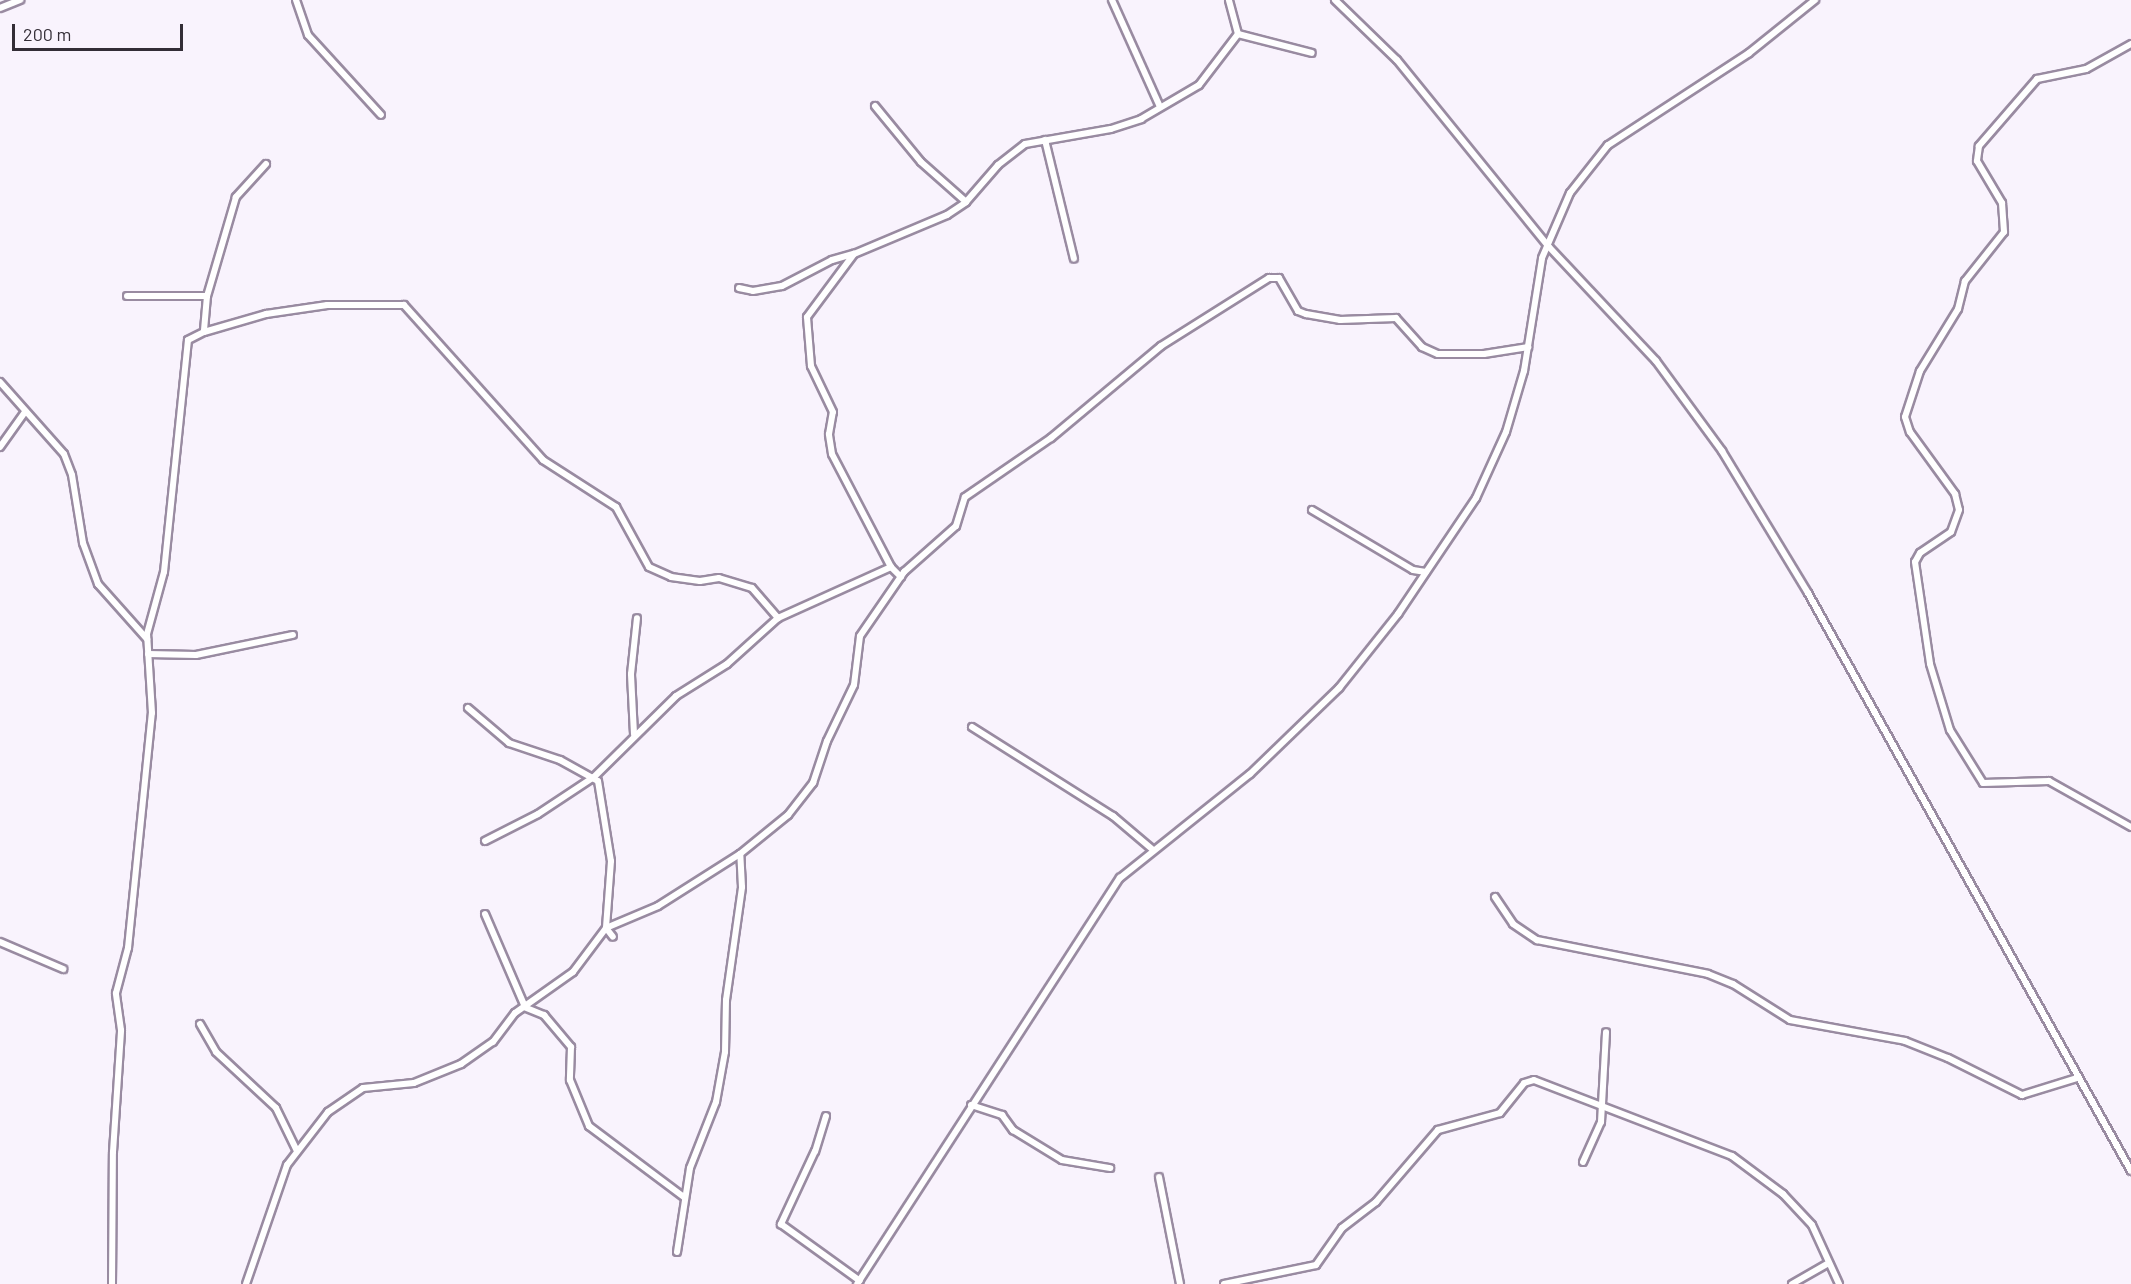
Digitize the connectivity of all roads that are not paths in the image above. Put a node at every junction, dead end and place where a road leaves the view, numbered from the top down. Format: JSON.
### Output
{"nodes":[{"id":1,"x":20,"y":0,"type":"edge"},
{"id":2,"x":296,"y":0,"type":"edge"},
{"id":3,"x":1112,"y":0,"type":"edge"},
{"id":4,"x":1229,"y":0,"type":"edge"},
{"id":5,"x":1335,"y":0,"type":"edge"},
{"id":6,"x":1815,"y":0,"type":"edge"},
{"id":7,"x":0,"y":8,"type":"edge"},
{"id":8,"x":1238,"y":34,"type":"junction"},
{"id":9,"x":2131,"y":44,"type":"edge"},
{"id":10,"x":1312,"y":53,"type":"dead end"},
{"id":11,"x":875,"y":106,"type":"dead end"},
{"id":12,"x":1160,"y":107,"type":"junction"},
{"id":13,"x":381,"y":115,"type":"dead end"},
{"id":14,"x":1045,"y":140,"type":"junction"},
{"id":15,"x":266,"y":164,"type":"dead end"},
{"id":16,"x":966,"y":202,"type":"junction"},
{"id":17,"x":1549,"y":247,"type":"junction"},
{"id":18,"x":854,"y":254,"type":"junction"},
{"id":19,"x":1074,"y":259,"type":"dead end"},
{"id":20,"x":739,"y":288,"type":"dead end"},
{"id":21,"x":127,"y":296,"type":"dead end"},
{"id":22,"x":207,"y":296,"type":"junction"},
{"id":23,"x":204,"y":332,"type":"junction"},
{"id":24,"x":1528,"y":346,"type":"junction"},
{"id":25,"x":0,"y":382,"type":"edge"},
{"id":26,"x":25,"y":412,"type":"junction"},
{"id":27,"x":0,"y":447,"type":"edge"},
{"id":28,"x":1312,"y":510,"type":"dead end"},
{"id":29,"x":891,"y":567,"type":"junction"},
{"id":30,"x":1426,"y":572,"type":"junction"},
{"id":31,"x":901,"y":577,"type":"junction"},
{"id":32,"x":637,"y":618,"type":"dead end"},
{"id":33,"x":778,"y":618,"type":"junction"},
{"id":34,"x":293,"y":635,"type":"dead end"},
{"id":35,"x":147,"y":639,"type":"junction"},
{"id":36,"x":148,"y":654,"type":"junction"},
{"id":37,"x":468,"y":708,"type":"dead end"},
{"id":38,"x":972,"y":728,"type":"dead end"},
{"id":39,"x":634,"y":734,"type":"junction"},
{"id":40,"x":594,"y":777,"type":"junction"},
{"id":41,"x":2131,"y":827,"type":"edge"},
{"id":42,"x":485,"y":841,"type":"dead end"},
{"id":43,"x":1152,"y":849,"type":"junction"},
{"id":44,"x":740,"y":854,"type":"junction"},
{"id":45,"x":1495,"y":897,"type":"dead end"},
{"id":46,"x":485,"y":914,"type":"dead end"},
{"id":47,"x":606,"y":928,"type":"junction"},
{"id":48,"x":613,"y":938,"type":"dead end"},
{"id":49,"x":0,"y":942,"type":"edge"},
{"id":50,"x":63,"y":969,"type":"dead end"},
{"id":51,"x":524,"y":1007,"type":"junction"},
{"id":52,"x":200,"y":1024,"type":"dead end"},
{"id":53,"x":1606,"y":1032,"type":"dead end"},
{"id":54,"x":2077,"y":1078,"type":"junction"},
{"id":55,"x":971,"y":1105,"type":"junction"},
{"id":56,"x":1602,"y":1105,"type":"junction"},
{"id":57,"x":826,"y":1116,"type":"dead end"},
{"id":58,"x":297,"y":1151,"type":"junction"},
{"id":59,"x":1583,"y":1162,"type":"dead end"},
{"id":60,"x":1110,"y":1168,"type":"dead end"},
{"id":61,"x":2131,"y":1171,"type":"edge"},
{"id":62,"x":1159,"y":1177,"type":"dead end"},
{"id":63,"x":684,"y":1197,"type":"junction"},
{"id":64,"x":677,"y":1252,"type":"dead end"},
{"id":65,"x":1827,"y":1264,"type":"junction"},
{"id":66,"x":859,"y":1282,"type":"edge"},
{"id":67,"x":112,"y":1284,"type":"edge"},
{"id":68,"x":246,"y":1284,"type":"edge"},
{"id":69,"x":1180,"y":1284,"type":"edge"},
{"id":70,"x":1224,"y":1284,"type":"edge"},
{"id":71,"x":1792,"y":1284,"type":"edge"},
{"id":72,"x":1839,"y":1284,"type":"edge"}],
"edges":[{"from":1,"to":7,"type":"street"},
{"from":2,"to":13,"type":"street"},
{"from":3,"to":12,"type":"street"},
{"from":4,"to":8,"type":"street"},
{"from":5,"to":17,"type":"street"},
{"from":6,"to":17,"type":"street"},
{"from":8,"to":10,"type":"street"},
{"from":8,"to":12,"type":"street"},
{"from":9,"to":41,"type":"street"},
{"from":11,"to":16,"type":"street"},
{"from":12,"to":14,"type":"street"},
{"from":14,"to":16,"type":"street"},
{"from":14,"to":19,"type":"street"},
{"from":15,"to":22,"type":"street"},
{"from":16,"to":18,"type":"street"},
{"from":17,"to":24,"type":"street"},
{"from":17,"to":54,"type":"street"},
{"from":18,"to":20,"type":"street"},
{"from":18,"to":29,"type":"street"},
{"from":21,"to":22,"type":"street"},
{"from":22,"to":23,"type":"street"},
{"from":23,"to":33,"type":"street"},
{"from":23,"to":35,"type":"street"},
{"from":24,"to":30,"type":"street"},
{"from":24,"to":31,"type":"street"},
{"from":25,"to":26,"type":"street"},
{"from":26,"to":27,"type":"street"},
{"from":26,"to":35,"type":"street"},
{"from":28,"to":30,"type":"street"},
{"from":29,"to":31,"type":"street"},
{"from":29,"to":33,"type":"street"},
{"from":30,"to":43,"type":"street"},
{"from":31,"to":44,"type":"street"},
{"from":32,"to":39,"type":"street"},
{"from":33,"to":39,"type":"street"},
{"from":34,"to":36,"type":"street"},
{"from":35,"to":36,"type":"street"},
{"from":36,"to":67,"type":"street"},
{"from":37,"to":40,"type":"street"},
{"from":38,"to":43,"type":"street"},
{"from":39,"to":40,"type":"street"},
{"from":40,"to":42,"type":"street"},
{"from":40,"to":47,"type":"street"},
{"from":43,"to":55,"type":"street"},
{"from":44,"to":47,"type":"street"},
{"from":44,"to":63,"type":"street"},
{"from":45,"to":54,"type":"street"},
{"from":46,"to":51,"type":"street"},
{"from":47,"to":48,"type":"street"},
{"from":47,"to":51,"type":"street"},
{"from":49,"to":50,"type":"street"},
{"from":51,"to":58,"type":"street"},
{"from":51,"to":63,"type":"street"},
{"from":52,"to":58,"type":"street"},
{"from":53,"to":56,"type":"street"},
{"from":54,"to":61,"type":"street"},
{"from":55,"to":60,"type":"street"},
{"from":55,"to":66,"type":"street"},
{"from":56,"to":59,"type":"street"},
{"from":56,"to":65,"type":"street"},
{"from":56,"to":70,"type":"street"},
{"from":57,"to":66,"type":"street"},
{"from":58,"to":68,"type":"street"},
{"from":62,"to":69,"type":"street"},
{"from":63,"to":64,"type":"street"},
{"from":65,"to":71,"type":"street"},
{"from":65,"to":72,"type":"street"}]}
